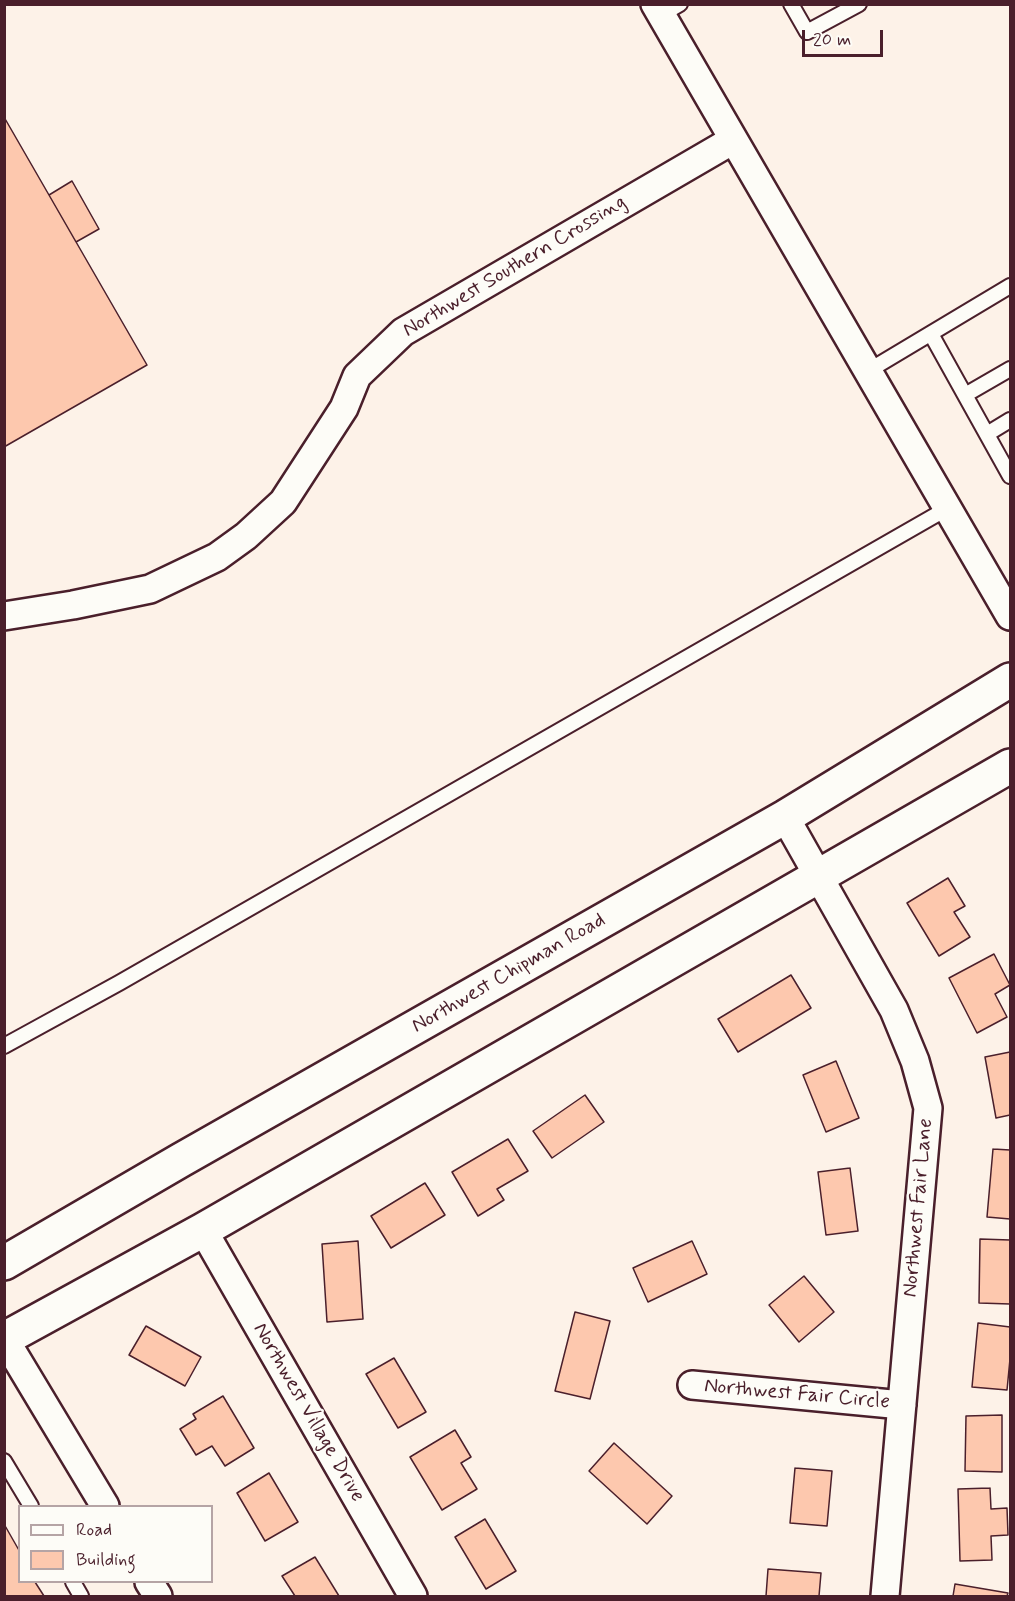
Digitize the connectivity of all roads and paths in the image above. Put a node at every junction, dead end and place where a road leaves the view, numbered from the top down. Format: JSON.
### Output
{"nodes":[{"id":1,"x":791,"y":4,"type":"edge"},
{"id":2,"x":859,"y":4,"type":"edge"},
{"id":3,"x":666,"y":8,"type":"edge"},
{"id":4,"x":733,"y":140,"type":"junction"},
{"id":5,"x":1011,"y":286,"type":"edge"},
{"id":6,"x":931,"y":334,"type":"junction"},
{"id":7,"x":1011,"y":369,"type":"edge"},
{"id":8,"x":868,"y":371,"type":"junction"},
{"id":9,"x":965,"y":395,"type":"junction"},
{"id":10,"x":1011,"y":420,"type":"edge"},
{"id":11,"x":987,"y":434,"type":"junction"},
{"id":12,"x":1011,"y":476,"type":"edge"},
{"id":13,"x":948,"y":508,"type":"junction"},
{"id":14,"x":4,"y":616,"type":"edge"},
{"id":15,"x":1011,"y":616,"type":"edge"},
{"id":16,"x":1011,"y":680,"type":"edge"},
{"id":17,"x":1011,"y":766,"type":"edge"},
{"id":18,"x":785,"y":817,"type":"junction"},
{"id":19,"x":818,"y":877,"type":"junction"},
{"id":20,"x":4,"y":1046,"type":"edge"},
{"id":21,"x":203,"y":1230,"type":"junction"},
{"id":22,"x":4,"y":1263,"type":"edge"},
{"id":23,"x":5,"y":1338,"type":"edge"},
{"id":24,"x":692,"y":1385,"type":"dead end"},
{"id":25,"x":902,"y":1405,"type":"junction"},
{"id":26,"x":4,"y":1461,"type":"edge"},
{"id":27,"x":30,"y":1505,"type":"edge"},
{"id":28,"x":104,"y":1505,"type":"edge"},
{"id":29,"x":150,"y":1583,"type":"edge"},
{"id":30,"x":158,"y":1596,"type":"edge"},
{"id":31,"x":413,"y":1596,"type":"edge"},
{"id":32,"x":885,"y":1596,"type":"edge"}],
"edges":[{"from":1,"to":2,"type":"lane"},
{"from":3,"to":4,"type":"street"},
{"from":4,"to":8,"type":"street"},
{"from":4,"to":14,"type":"street","name":"Northwest Southern Crossing"},
{"from":5,"to":6,"type":"lane"},
{"from":6,"to":8,"type":"lane"},
{"from":6,"to":9,"type":"lane"},
{"from":7,"to":9,"type":"lane"},
{"from":8,"to":13,"type":"street"},
{"from":9,"to":11,"type":"lane"},
{"from":10,"to":11,"type":"lane"},
{"from":11,"to":12,"type":"lane"},
{"from":13,"to":15,"type":"street"},
{"from":13,"to":20,"type":"lane"},
{"from":16,"to":18,"type":"main road","name":"Northwest Chipman Road"},
{"from":17,"to":19,"type":"main road"},
{"from":18,"to":19,"type":"street","name":"Northwest Fair Lane"},
{"from":18,"to":22,"type":"main road","name":"Northwest Chipman Road"},
{"from":19,"to":21,"type":"main road"},
{"from":19,"to":25,"type":"street","name":"Northwest Fair Lane"},
{"from":21,"to":23,"type":"main road"},
{"from":21,"to":31,"type":"street","name":"Northwest Village Drive"},
{"from":23,"to":28,"type":"street"},
{"from":24,"to":25,"type":"street","name":"Northwest Fair Circle"},
{"from":25,"to":32,"type":"street","name":"Northwest Fair Lane"},
{"from":26,"to":27,"type":"lane"},
{"from":29,"to":30,"type":"street"}]}
